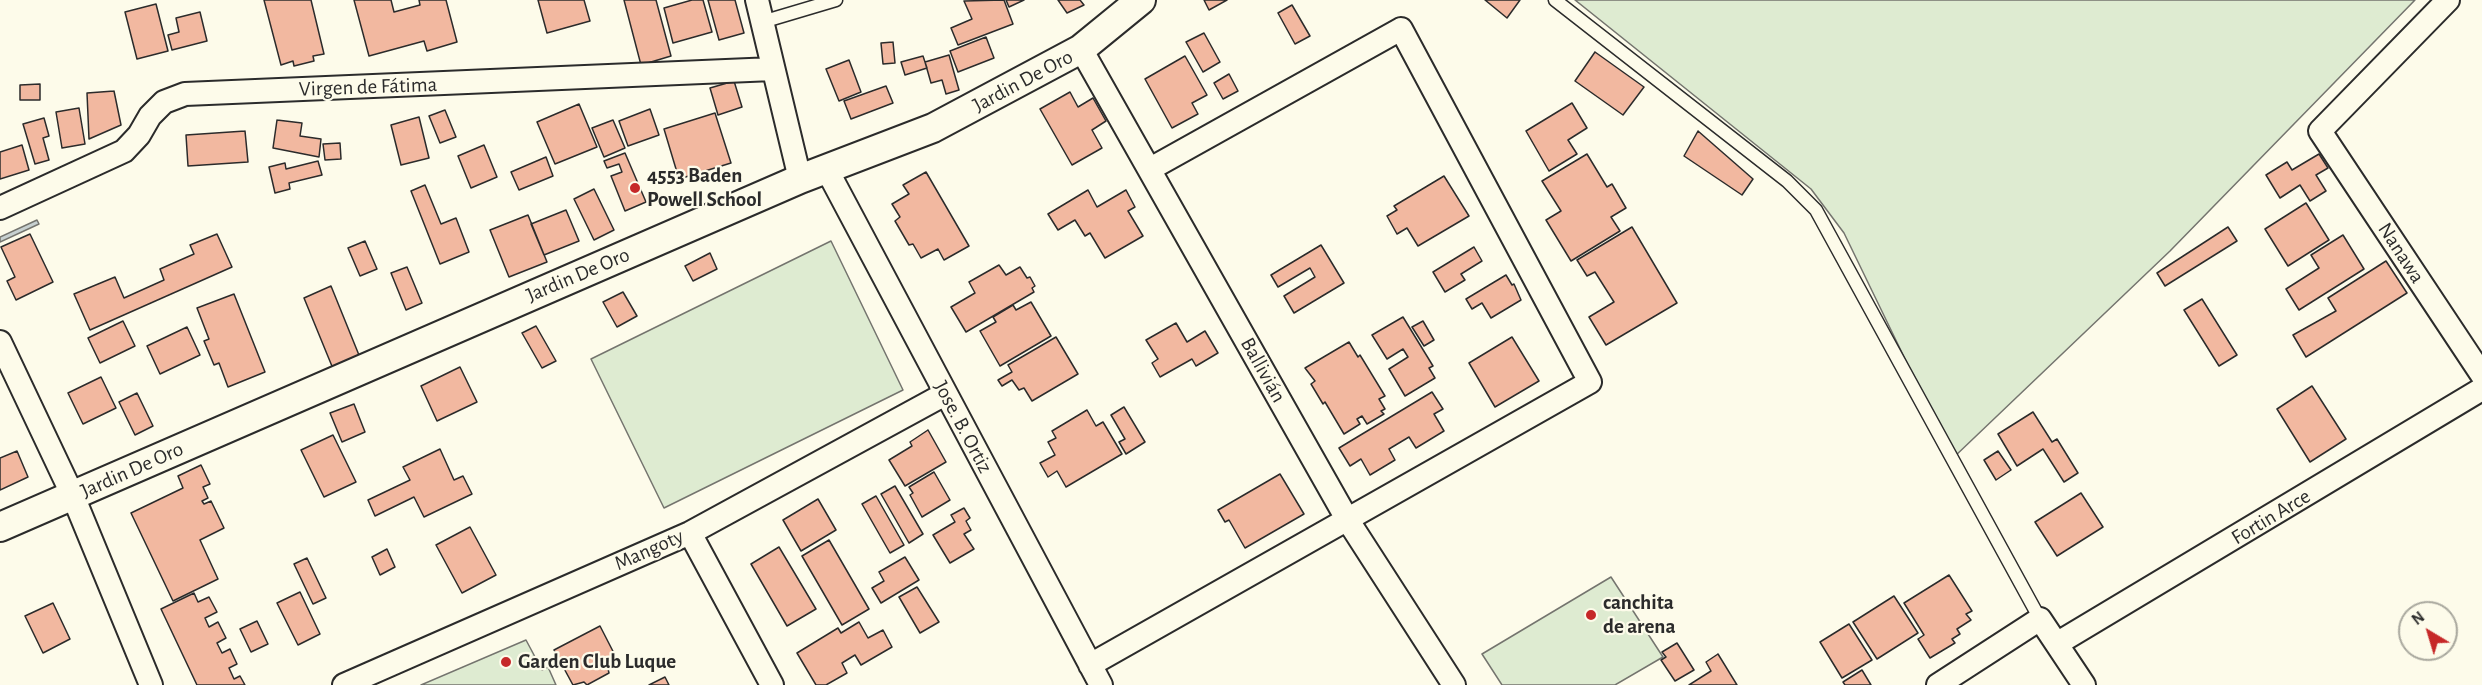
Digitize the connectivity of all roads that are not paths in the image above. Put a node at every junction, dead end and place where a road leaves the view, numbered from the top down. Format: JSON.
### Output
{"nodes":[{"id":1,"x":757,"y":0,"type":"edge"},
{"id":2,"x":836,"y":0,"type":"edge"},
{"id":3,"x":1141,"y":0,"type":"edge"},
{"id":4,"x":1555,"y":0,"type":"edge"},
{"id":5,"x":2448,"y":0,"type":"edge"},
{"id":6,"x":762,"y":22,"type":"junction"},
{"id":7,"x":1081,"y":49,"type":"junction"},
{"id":8,"x":773,"y":69,"type":"junction"},
{"id":9,"x":826,"y":168,"type":"junction"},
{"id":10,"x":1150,"y":169,"type":"junction"},
{"id":11,"x":800,"y":179,"type":"junction"},
{"id":12,"x":0,"y":208,"type":"edge"},
{"id":13,"x":0,"y":342,"type":"edge"},
{"id":14,"x":2482,"y":375,"type":"edge"},
{"id":15,"x":2482,"y":388,"type":"edge"},
{"id":16,"x":945,"y":394,"type":"junction"},
{"id":17,"x":73,"y":496,"type":"junction"},
{"id":18,"x":1347,"y":519,"type":"junction"},
{"id":19,"x":0,"y":527,"type":"edge"},
{"id":20,"x":690,"y":532,"type":"junction"},
{"id":21,"x":2040,"y":619,"type":"junction"},
{"id":22,"x":2058,"y":643,"type":"junction"},
{"id":23,"x":1090,"y":665,"type":"junction"},
{"id":24,"x":151,"y":685,"type":"edge"},
{"id":25,"x":344,"y":685,"type":"edge"},
{"id":26,"x":772,"y":685,"type":"edge"},
{"id":27,"x":1101,"y":685,"type":"edge"},
{"id":28,"x":1454,"y":685,"type":"edge"},
{"id":29,"x":1938,"y":685,"type":"edge"},
{"id":30,"x":2084,"y":685,"type":"edge"}],
"edges":[{"from":1,"to":6,"type":"street"},
{"from":2,"to":6,"type":"lane"},
{"from":3,"to":7,"type":"street","name":"Jardin De Oro"},
{"from":4,"to":21,"type":"lane"},
{"from":5,"to":14,"type":"street","name":"Nanawa"},
{"from":6,"to":8,"type":"street"},
{"from":7,"to":9,"type":"street","name":"Jardin De Oro"},
{"from":7,"to":10,"type":"street","name":"Ballivián"},
{"from":8,"to":11,"type":"street"},
{"from":8,"to":12,"type":"street","name":"Virgen de Fátima"},
{"from":9,"to":11,"type":"street","name":"Jardin De Oro"},
{"from":9,"to":16,"type":"street","name":"Jose. B. Ortiz"},
{"from":10,"to":18,"type":"street","name":"Ballivián"},
{"from":10,"to":18,"type":"street"},
{"from":11,"to":17,"type":"street","name":"Jardin De Oro"},
{"from":13,"to":17,"type":"street"},
{"from":15,"to":22,"type":"street","name":"Fortin Arce"},
{"from":16,"to":20,"type":"street","name":"Mangoty"},
{"from":16,"to":23,"type":"street","name":"Jose. B. Ortiz"},
{"from":17,"to":19,"type":"street","name":"Jardin De Oro"},
{"from":17,"to":24,"type":"street"},
{"from":18,"to":23,"type":"street"},
{"from":18,"to":28,"type":"street","name":"Ballivián"},
{"from":20,"to":25,"type":"street","name":"Mangoty"},
{"from":20,"to":26,"type":"street"},
{"from":21,"to":22,"type":"street"},
{"from":21,"to":29,"type":"street"},
{"from":22,"to":30,"type":"street"},
{"from":23,"to":27,"type":"street","name":"Jose. B. Ortiz"}]}
